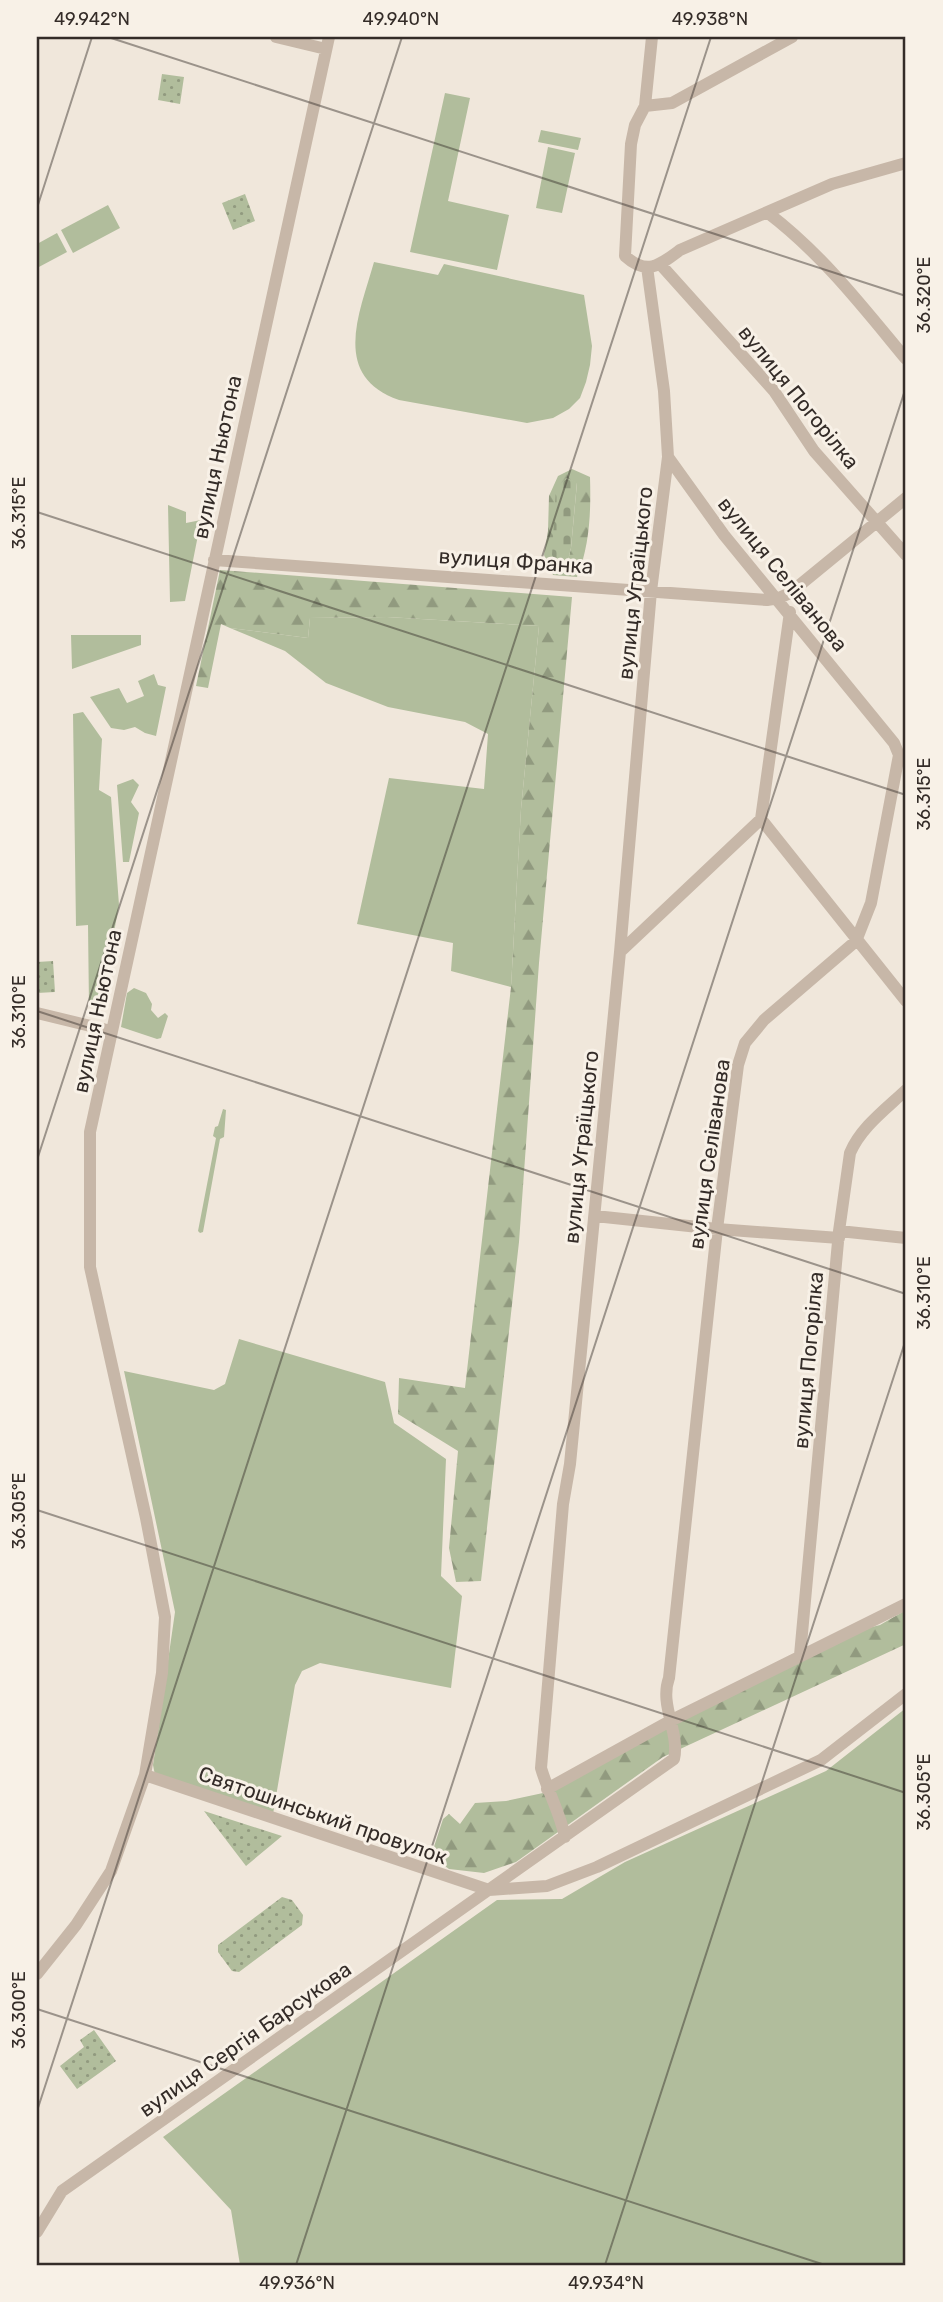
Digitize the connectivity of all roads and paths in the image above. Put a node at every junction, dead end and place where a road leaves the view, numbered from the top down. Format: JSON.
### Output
{"nodes":[{"id":1,"x":276,"y":37,"type":"edge"},
{"id":2,"x":652,"y":37,"type":"edge"},
{"id":3,"x":792,"y":37,"type":"edge"},
{"id":4,"x":328,"y":43,"type":"edge"},
{"id":5,"x":645,"y":106,"type":"junction"},
{"id":6,"x":906,"y":163,"type":"edge"},
{"id":7,"x":768,"y":213,"type":"junction"},
{"id":8,"x":661,"y":265,"type":"junction"},
{"id":9,"x":647,"y":267,"type":"junction"},
{"id":10,"x":906,"y":359,"type":"edge"},
{"id":11,"x":667,"y":457,"type":"junction"},
{"id":12,"x":906,"y":498,"type":"edge"},
{"id":13,"x":878,"y":521,"type":"junction"},
{"id":14,"x":906,"y":555,"type":"edge"},
{"id":15,"x":214,"y":560,"type":"junction"},
{"id":16,"x":651,"y":591,"type":"junction"},
{"id":17,"x":779,"y":598,"type":"junction"},
{"id":18,"x":790,"y":612,"type":"junction"},
{"id":19,"x":903,"y":755,"type":"edge"},
{"id":20,"x":761,"y":819,"type":"junction"},
{"id":21,"x":856,"y":941,"type":"junction"},
{"id":22,"x":620,"y":952,"type":"junction"},
{"id":23,"x":906,"y":1001,"type":"edge"},
{"id":24,"x":37,"y":1013,"type":"edge"},
{"id":25,"x":111,"y":1031,"type":"junction"},
{"id":26,"x":906,"y":1090,"type":"edge"},
{"id":27,"x":595,"y":1216,"type":"junction"},
{"id":28,"x":717,"y":1229,"type":"junction"},
{"id":29,"x":839,"y":1235,"type":"junction"},
{"id":30,"x":906,"y":1238,"type":"edge"},
{"id":31,"x":906,"y":1604,"type":"edge"},
{"id":32,"x":800,"y":1656,"type":"junction"},
{"id":33,"x":906,"y":1694,"type":"edge"},
{"id":34,"x":670,"y":1721,"type":"junction"},
{"id":35,"x":674,"y":1759,"type":"joint"},
{"id":36,"x":145,"y":1775,"type":"junction"},
{"id":37,"x":547,"y":1789,"type":"junction"},
{"id":38,"x":565,"y":1837,"type":"junction"},
{"id":39,"x":489,"y":1891,"type":"junction"},
{"id":40,"x":37,"y":1974,"type":"edge"},
{"id":41,"x":37,"y":2232,"type":"edge"}],
"edges":[{"from":1,"to":4,"type":"street"},
{"from":2,"to":5,"type":"street"},
{"from":3,"to":5,"type":"street"},
{"from":4,"to":15,"type":"street","name":"вулиця Ньютона"},
{"from":5,"to":9,"type":"street"},
{"from":6,"to":7,"type":"street"},
{"from":7,"to":8,"type":"street"},
{"from":7,"to":10,"type":"street"},
{"from":8,"to":9,"type":"street"},
{"from":8,"to":13,"type":"street","name":"вулиця Погорілка"},
{"from":9,"to":11,"type":"street"},
{"from":11,"to":16,"type":"street","name":"вулиця Уграїцького"},
{"from":11,"to":17,"type":"street","name":"вулиця Селіванова"},
{"from":12,"to":13,"type":"street"},
{"from":13,"to":14,"type":"street","name":"вулиця Погорілка"},
{"from":13,"to":17,"type":"street"},
{"from":15,"to":16,"type":"street","name":"вулиця Франка"},
{"from":15,"to":25,"type":"street","name":"вулиця Ньютона"},
{"from":16,"to":17,"type":"street","name":"вулиця Франка"},
{"from":16,"to":22,"type":"street","name":"вулиця Уграїцького"},
{"from":17,"to":18,"type":"street","name":"вулиця Селіванова"},
{"from":18,"to":19,"type":"street","name":"вулиця Селіванова"},
{"from":18,"to":20,"type":"street"},
{"from":19,"to":21,"type":"street","name":"вулиця Селіванова"},
{"from":20,"to":21,"type":"street"},
{"from":20,"to":22,"type":"street"},
{"from":21,"to":23,"type":"street"},
{"from":21,"to":28,"type":"street","name":"вулиця Селіванова"},
{"from":22,"to":27,"type":"street","name":"вулиця Уграїцького"},
{"from":24,"to":25,"type":"street"},
{"from":25,"to":36,"type":"street","name":"вулиця Ньютона"},
{"from":26,"to":29,"type":"street","name":"вулиця Погорілка"},
{"from":27,"to":28,"type":"street"},
{"from":27,"to":37,"type":"street","name":"вулиця Уграїцького"},
{"from":28,"to":29,"type":"street"},
{"from":28,"to":34,"type":"street","name":"вулиця Селіванова"},
{"from":29,"to":30,"type":"street"},
{"from":29,"to":32,"type":"street","name":"вулиця Погорілка"},
{"from":31,"to":32,"type":"street"},
{"from":32,"to":34,"type":"street"},
{"from":33,"to":39,"type":"street"},
{"from":34,"to":35,"type":"street","name":"вулиця Селіванова"},
{"from":34,"to":37,"type":"street"},
{"from":35,"to":38,"type":"street","name":"вулиця Сергія Барсукова"},
{"from":36,"to":39,"type":"street","name":"Святошинський провулок"},
{"from":36,"to":40,"type":"street","name":"вулиця Ньютона"},
{"from":37,"to":38,"type":"street","name":"вулиця Уграїцького"},
{"from":38,"to":39,"type":"street","name":"вулиця Сергія Барсукова"},
{"from":39,"to":41,"type":"street","name":"вулиця Сергія Барсукова"}]}
